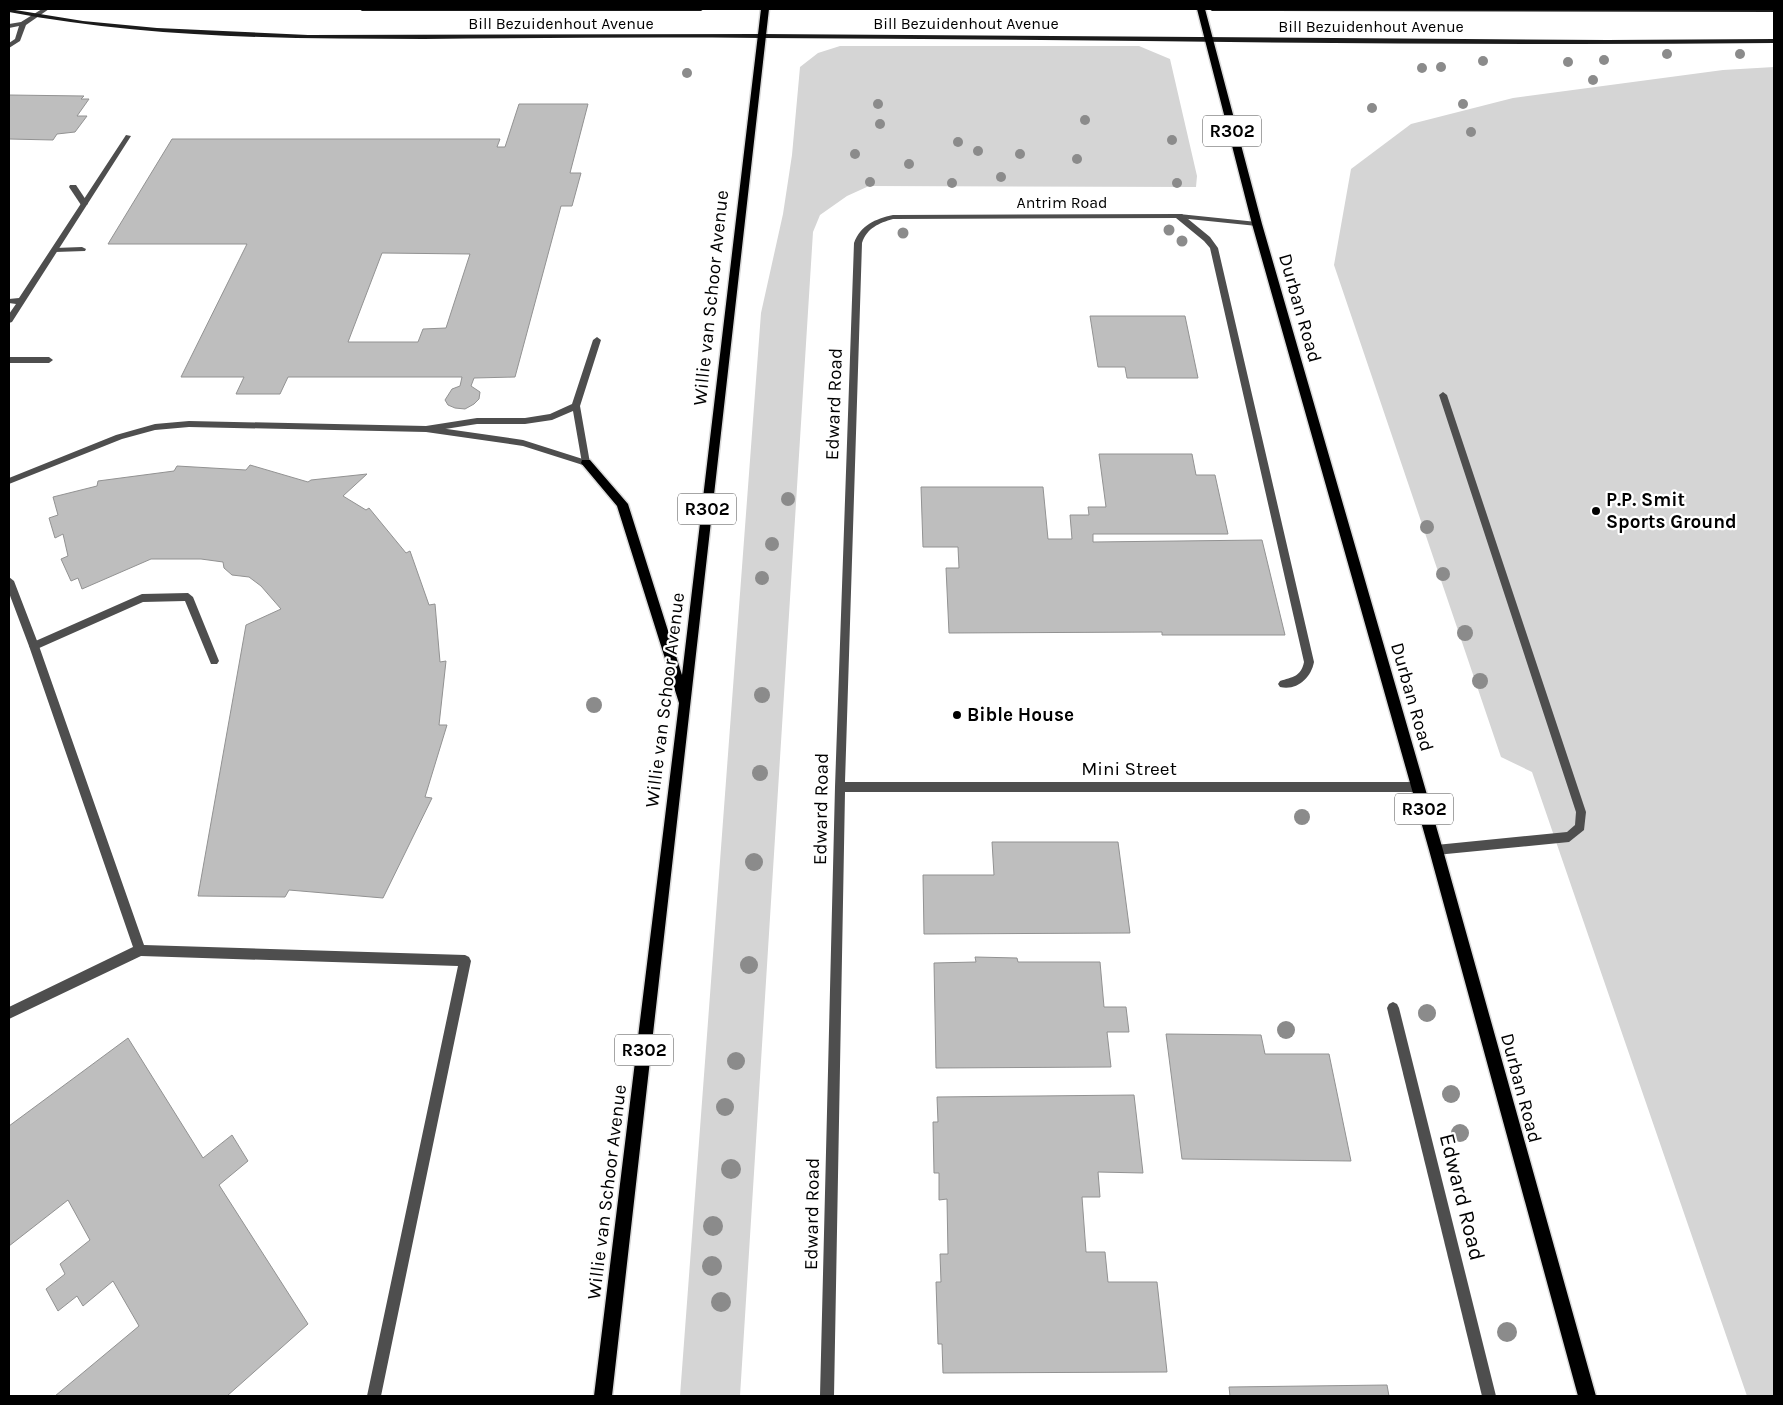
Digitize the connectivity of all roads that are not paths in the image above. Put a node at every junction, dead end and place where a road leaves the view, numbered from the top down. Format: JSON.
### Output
{"nodes":[{"id":1,"x":46,"y":9,"type":"edge"},
{"id":2,"x":362,"y":9,"type":"edge"},
{"id":3,"x":701,"y":9,"type":"edge"},
{"id":4,"x":765,"y":9,"type":"edge"},
{"id":5,"x":1201,"y":9,"type":"edge"},
{"id":6,"x":1212,"y":9,"type":"edge"},
{"id":7,"x":9,"y":10,"type":"edge"},
{"id":8,"x":1774,"y":10,"type":"edge"},
{"id":9,"x":36,"y":16,"type":"junction"},
{"id":10,"x":23,"y":24,"type":"junction"},
{"id":11,"x":9,"y":26,"type":"edge"},
{"id":12,"x":760,"y":36,"type":"junction"},
{"id":13,"x":1208,"y":38,"type":"junction"},
{"id":14,"x":1774,"y":41,"type":"edge"},
{"id":15,"x":9,"y":46,"type":"edge"},
{"id":16,"x":128,"y":136,"type":"dead end"},
{"id":17,"x":74,"y":187,"type":"dead end"},
{"id":18,"x":84,"y":203,"type":"junction"},
{"id":19,"x":1179,"y":216,"type":"junction"},
{"id":20,"x":1257,"y":224,"type":"junction"},
{"id":21,"x":869,"y":226,"type":"joint"},
{"id":22,"x":82,"y":249,"type":"dead end"},
{"id":23,"x":55,"y":250,"type":"junction"},
{"id":24,"x":9,"y":301,"type":"edge"},
{"id":25,"x":21,"y":301,"type":"junction"},
{"id":26,"x":9,"y":320,"type":"edge"},
{"id":27,"x":597,"y":340,"type":"dead end"},
{"id":28,"x":9,"y":360,"type":"edge"},
{"id":29,"x":48,"y":360,"type":"dead end"},
{"id":30,"x":1443,"y":396,"type":"dead end"},
{"id":31,"x":576,"y":406,"type":"junction"},
{"id":32,"x":426,"y":429,"type":"junction"},
{"id":33,"x":586,"y":463,"type":"junction"},
{"id":34,"x":9,"y":482,"type":"edge"},
{"id":35,"x":9,"y":581,"type":"edge"},
{"id":36,"x":34,"y":646,"type":"junction"},
{"id":37,"x":214,"y":661,"type":"dead end"},
{"id":38,"x":1283,"y":684,"type":"dead end"},
{"id":39,"x":685,"y":704,"type":"junction"},
{"id":40,"x":840,"y":787,"type":"junction"},
{"id":41,"x":1418,"y":787,"type":"junction"},
{"id":42,"x":1436,"y":850,"type":"junction"},
{"id":43,"x":140,"y":950,"type":"junction"},
{"id":44,"x":1393,"y":1008,"type":"dead end"},
{"id":45,"x":9,"y":1014,"type":"edge"},
{"id":46,"x":374,"y":1396,"type":"edge"},
{"id":47,"x":603,"y":1396,"type":"edge"},
{"id":48,"x":827,"y":1396,"type":"edge"},
{"id":49,"x":1489,"y":1396,"type":"edge"},
{"id":50,"x":1587,"y":1396,"type":"edge"}],
"edges":[{"from":1,"to":9,"type":"street"},
{"from":2,"to":3,"type":"main road","name":"Bill Bezuidenhout Avenue"},
{"from":4,"to":12,"type":"main road","name":"Willie van Schoor Avenue","number":"R302"},
{"from":5,"to":13,"type":"main road","name":"Durban Road","number":"R302"},
{"from":6,"to":8,"type":"main road","name":"Bill Bezuidenhout Avenue"},
{"from":7,"to":9,"type":"main road","name":"Bill Bezuidenhout Avenue"},
{"from":9,"to":10,"type":"street"},
{"from":9,"to":12,"type":"main road","name":"Bill Bezuidenhout Avenue"},
{"from":10,"to":11,"type":"street"},
{"from":10,"to":15,"type":"street"},
{"from":12,"to":13,"type":"main road","name":"Bill Bezuidenhout Avenue"},
{"from":12,"to":39,"type":"main road","name":"Willie van Schoor Avenue","number":"R302"},
{"from":13,"to":14,"type":"main road","name":"Bill Bezuidenhout Avenue"},
{"from":13,"to":20,"type":"main road","name":"Durban Road","number":"R302"},
{"from":16,"to":18,"type":"street"},
{"from":17,"to":18,"type":"street"},
{"from":18,"to":23,"type":"street"},
{"from":19,"to":20,"type":"street","name":"Antrim Road"},
{"from":19,"to":21,"type":"street","name":"Antrim Road"},
{"from":19,"to":38,"type":"street"},
{"from":20,"to":41,"type":"main road","name":"Durban Road","number":"R302"},
{"from":21,"to":40,"type":"street","name":"Edward Road"},
{"from":22,"to":23,"type":"street"},
{"from":23,"to":25,"type":"street"},
{"from":24,"to":25,"type":"street"},
{"from":25,"to":26,"type":"street"},
{"from":27,"to":31,"type":"street"},
{"from":28,"to":29,"type":"street"},
{"from":30,"to":42,"type":"street"},
{"from":31,"to":32,"type":"street"},
{"from":31,"to":33,"type":"street"},
{"from":32,"to":33,"type":"street"},
{"from":32,"to":34,"type":"street"},
{"from":33,"to":39,"type":"main road"},
{"from":35,"to":36,"type":"street"},
{"from":36,"to":37,"type":"street"},
{"from":36,"to":43,"type":"street"},
{"from":39,"to":47,"type":"main road","name":"Willie van Schoor Avenue","number":"R302"},
{"from":40,"to":41,"type":"street","name":"Mini Street"},
{"from":40,"to":48,"type":"street","name":"Edward Road"},
{"from":41,"to":42,"type":"main road","name":"Durban Road","number":"R302"},
{"from":42,"to":50,"type":"main road","name":"Durban Road","number":"R302"},
{"from":43,"to":45,"type":"street"},
{"from":43,"to":46,"type":"street"},
{"from":44,"to":49,"type":"street","name":"Edward Road"}]}
